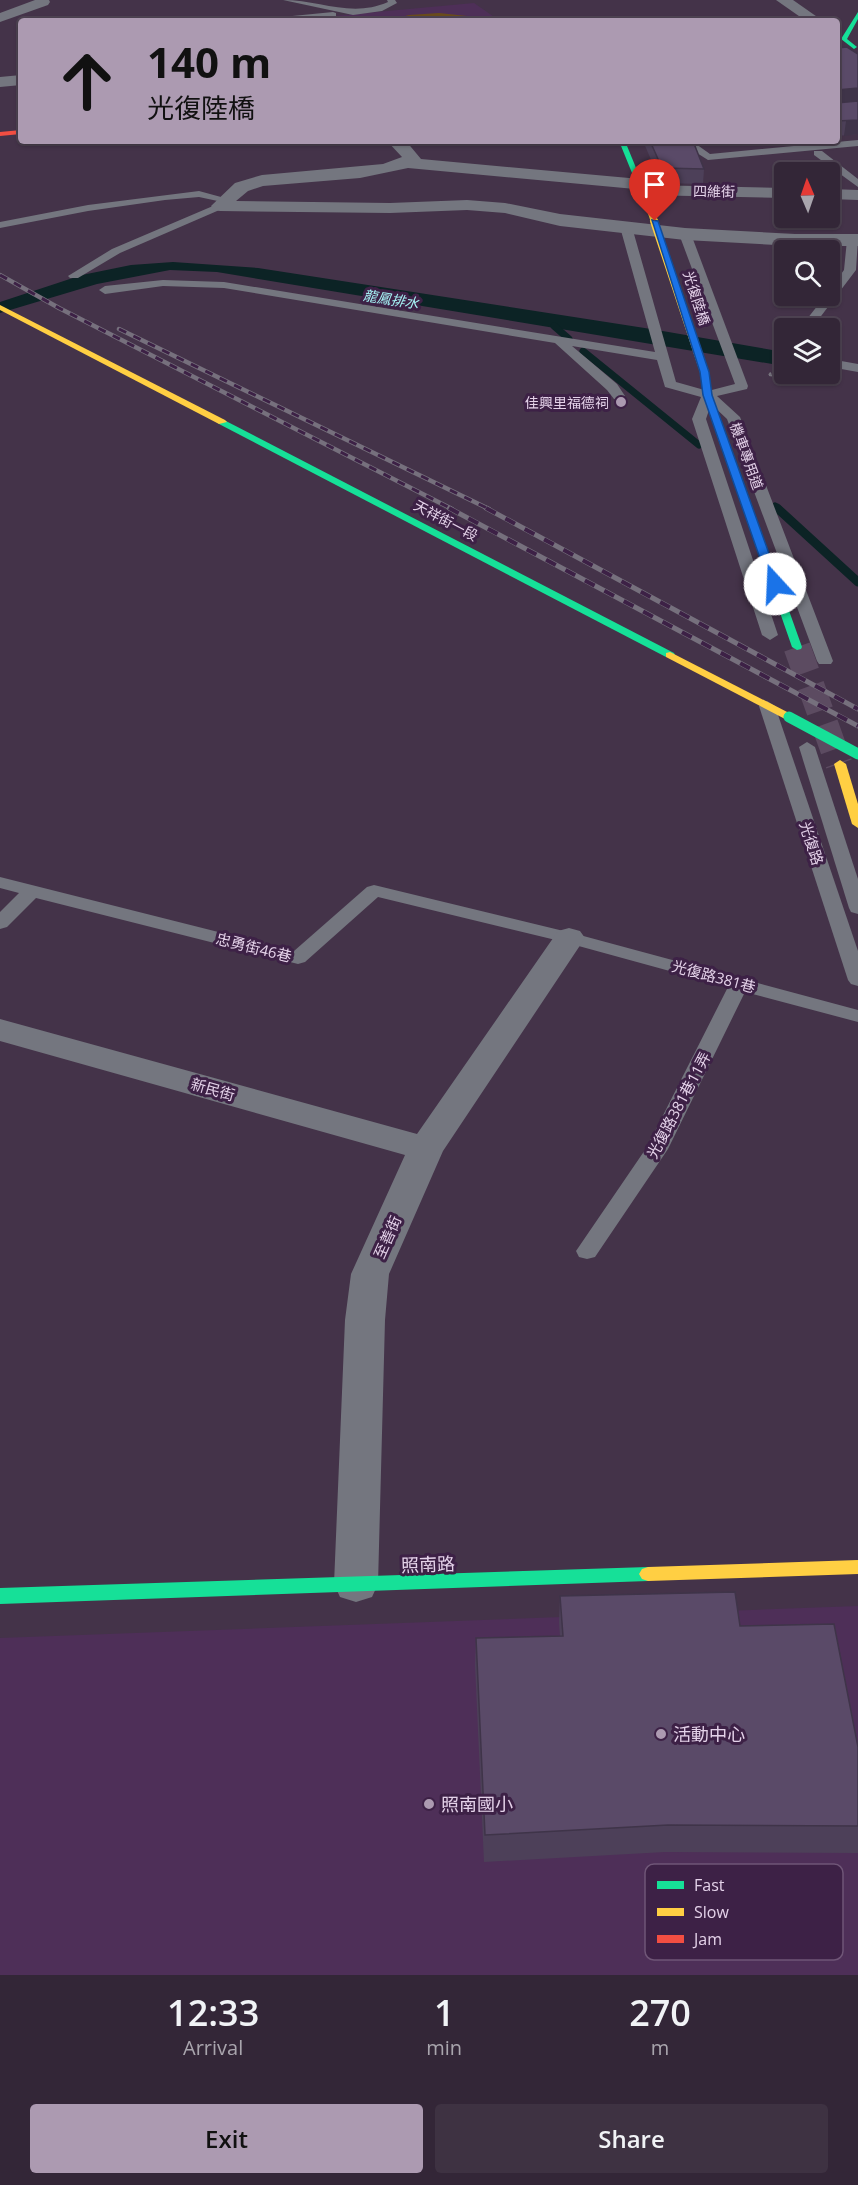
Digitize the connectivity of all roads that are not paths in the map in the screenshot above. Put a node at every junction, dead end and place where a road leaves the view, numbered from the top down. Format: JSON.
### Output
{"nodes":[{"id":1,"x":287,"y":0,"type":"edge"},
{"id":2,"x":392,"y":0,"type":"edge"},
{"id":3,"x":783,"y":0,"type":"edge"},
{"id":4,"x":43,"y":1,"type":"edge"},
{"id":5,"x":345,"y":14,"type":"junction"},
{"id":6,"x":858,"y":14,"type":"edge"},
{"id":7,"x":52,"y":15,"type":"dead end"},
{"id":8,"x":0,"y":18,"type":"edge"},
{"id":9,"x":304,"y":18,"type":"edge"},
{"id":10,"x":811,"y":18,"type":"edge"},
{"id":11,"x":848,"y":44,"type":"edge"},
{"id":12,"x":18,"y":80,"type":"edge"},
{"id":13,"x":0,"y":82,"type":"edge"},
{"id":14,"x":18,"y":132,"type":"edge"},
{"id":15,"x":0,"y":134,"type":"edge"},
{"id":16,"x":858,"y":143,"type":"edge"},
{"id":17,"x":398,"y":144,"type":"edge"},
{"id":18,"x":623,"y":144,"type":"edge"},
{"id":19,"x":684,"y":144,"type":"edge"},
{"id":20,"x":429,"y":147,"type":"dead end"},
{"id":21,"x":812,"y":147,"type":"edge"},
{"id":22,"x":411,"y":160,"type":"junction"},
{"id":23,"x":858,"y":184,"type":"edge"},
{"id":24,"x":644,"y":191,"type":"junction"},
{"id":25,"x":774,"y":193,"type":"edge"},
{"id":26,"x":840,"y":194,"type":"edge"},
{"id":27,"x":858,"y":195,"type":"edge"},
{"id":28,"x":224,"y":203,"type":"junction"},
{"id":29,"x":0,"y":225,"type":"edge"},
{"id":30,"x":626,"y":227,"type":"junction"},
{"id":31,"x":685,"y":234,"type":"junction"},
{"id":32,"x":855,"y":240,"type":"edge"},
{"id":33,"x":74,"y":276,"type":"dead end"},
{"id":34,"x":105,"y":290,"type":"dead end"},
{"id":35,"x":0,"y":307,"type":"edge"},
{"id":36,"x":814,"y":318,"type":"edge"},
{"id":37,"x":558,"y":340,"type":"junction"},
{"id":38,"x":661,"y":354,"type":"junction"},
{"id":39,"x":840,"y":365,"type":"edge"},
{"id":40,"x":858,"y":368,"type":"edge"},
{"id":41,"x":708,"y":395,"type":"junction"},
{"id":42,"x":619,"y":396,"type":"dead end"},
{"id":43,"x":770,"y":635,"type":"dead end"},
{"id":44,"x":797,"y":647,"type":"tunnel mouth"},
{"id":45,"x":825,"y":661,"type":"dead end"},
{"id":46,"x":767,"y":705,"type":"junction"},
{"id":47,"x":807,"y":747,"type":"dead end"},
{"id":48,"x":858,"y":754,"type":"edge"},
{"id":49,"x":840,"y":765,"type":"tunnel mouth"},
{"id":50,"x":858,"y":824,"type":"edge"},
{"id":51,"x":0,"y":882,"type":"edge"},
{"id":52,"x":32,"y":891,"type":"junction"},
{"id":53,"x":858,"y":908,"type":"edge"},
{"id":54,"x":0,"y":923,"type":"edge"},
{"id":55,"x":569,"y":938,"type":"junction"},
{"id":56,"x":858,"y":980,"type":"edge"},
{"id":57,"x":740,"y":983,"type":"junction"},
{"id":58,"x":858,"y":1016,"type":"edge"},
{"id":59,"x":0,"y":1030,"type":"edge"},
{"id":60,"x":426,"y":1149,"type":"junction"},
{"id":61,"x":587,"y":1251,"type":"dead end"},
{"id":62,"x":858,"y":1567,"type":"edge"},
{"id":63,"x":356,"y":1584,"type":"junction"},
{"id":64,"x":0,"y":1596,"type":"edge"}],
"edges":[{"from":1,"to":5,"type":"lane"},
{"from":2,"to":5,"type":"lane"},
{"from":3,"to":10,"type":"street"},
{"from":4,"to":7,"type":"street"},
{"from":4,"to":8,"type":"street"},
{"from":5,"to":9,"type":"lane"},
{"from":6,"to":11,"type":"street"},
{"from":12,"to":13,"type":"street"},
{"from":14,"to":15,"type":"street"},
{"from":16,"to":21,"type":"lane"},
{"from":17,"to":22,"type":"street"},
{"from":18,"to":24,"type":"street"},
{"from":19,"to":21,"type":"lane"},
{"from":20,"to":22,"type":"street"},
{"from":21,"to":23,"type":"lane"},
{"from":22,"to":24,"type":"street","name":"四維街"},
{"from":22,"to":28,"type":"street"},
{"from":24,"to":25,"type":"street","name":"四維街"},
{"from":24,"to":41,"type":"street","name":"光復陸橋","bridge":true},
{"from":26,"to":27,"type":"street"},
{"from":28,"to":29,"type":"lane"},
{"from":28,"to":30,"type":"street"},
{"from":28,"to":33,"type":"lane"},
{"from":30,"to":31,"type":"street"},
{"from":30,"to":38,"type":"lane"},
{"from":31,"to":32,"type":"street"},
{"from":31,"to":41,"type":"lane"},
{"from":32,"to":36,"type":"lane"},
{"from":34,"to":37,"type":"lane"},
{"from":35,"to":46,"type":"street","name":"天祥街一段"},
{"from":37,"to":38,"type":"lane"},
{"from":37,"to":42,"type":"lane"},
{"from":38,"to":41,"type":"lane"},
{"from":39,"to":40,"type":"lane"},
{"from":41,"to":43,"type":"lane"},
{"from":41,"to":44,"type":"street"},
{"from":41,"to":45,"type":"lane","name":"機車專用道"},
{"from":46,"to":48,"type":"street","name":"天祥街一段","bridge":true},
{"from":46,"to":56,"type":"lane","name":"光復路"},
{"from":47,"to":53,"type":"lane"},
{"from":49,"to":50,"type":"street"},
{"from":51,"to":52,"type":"lane"},
{"from":52,"to":54,"type":"lane"},
{"from":52,"to":55,"type":"lane","name":"忠勇街46巷"},
{"from":55,"to":57,"type":"lane","name":"光復路381巷"},
{"from":55,"to":60,"type":"street","name":"至善街"},
{"from":57,"to":58,"type":"lane","name":"光復路381巷"},
{"from":57,"to":61,"type":"lane","name":"光復路381巷11弄"},
{"from":59,"to":60,"type":"street","name":"新民街"},
{"from":60,"to":63,"type":"street","name":"至善街"},
{"from":62,"to":63,"type":"street","name":"照南路"},
{"from":63,"to":64,"type":"street","name":"照南路"}]}
